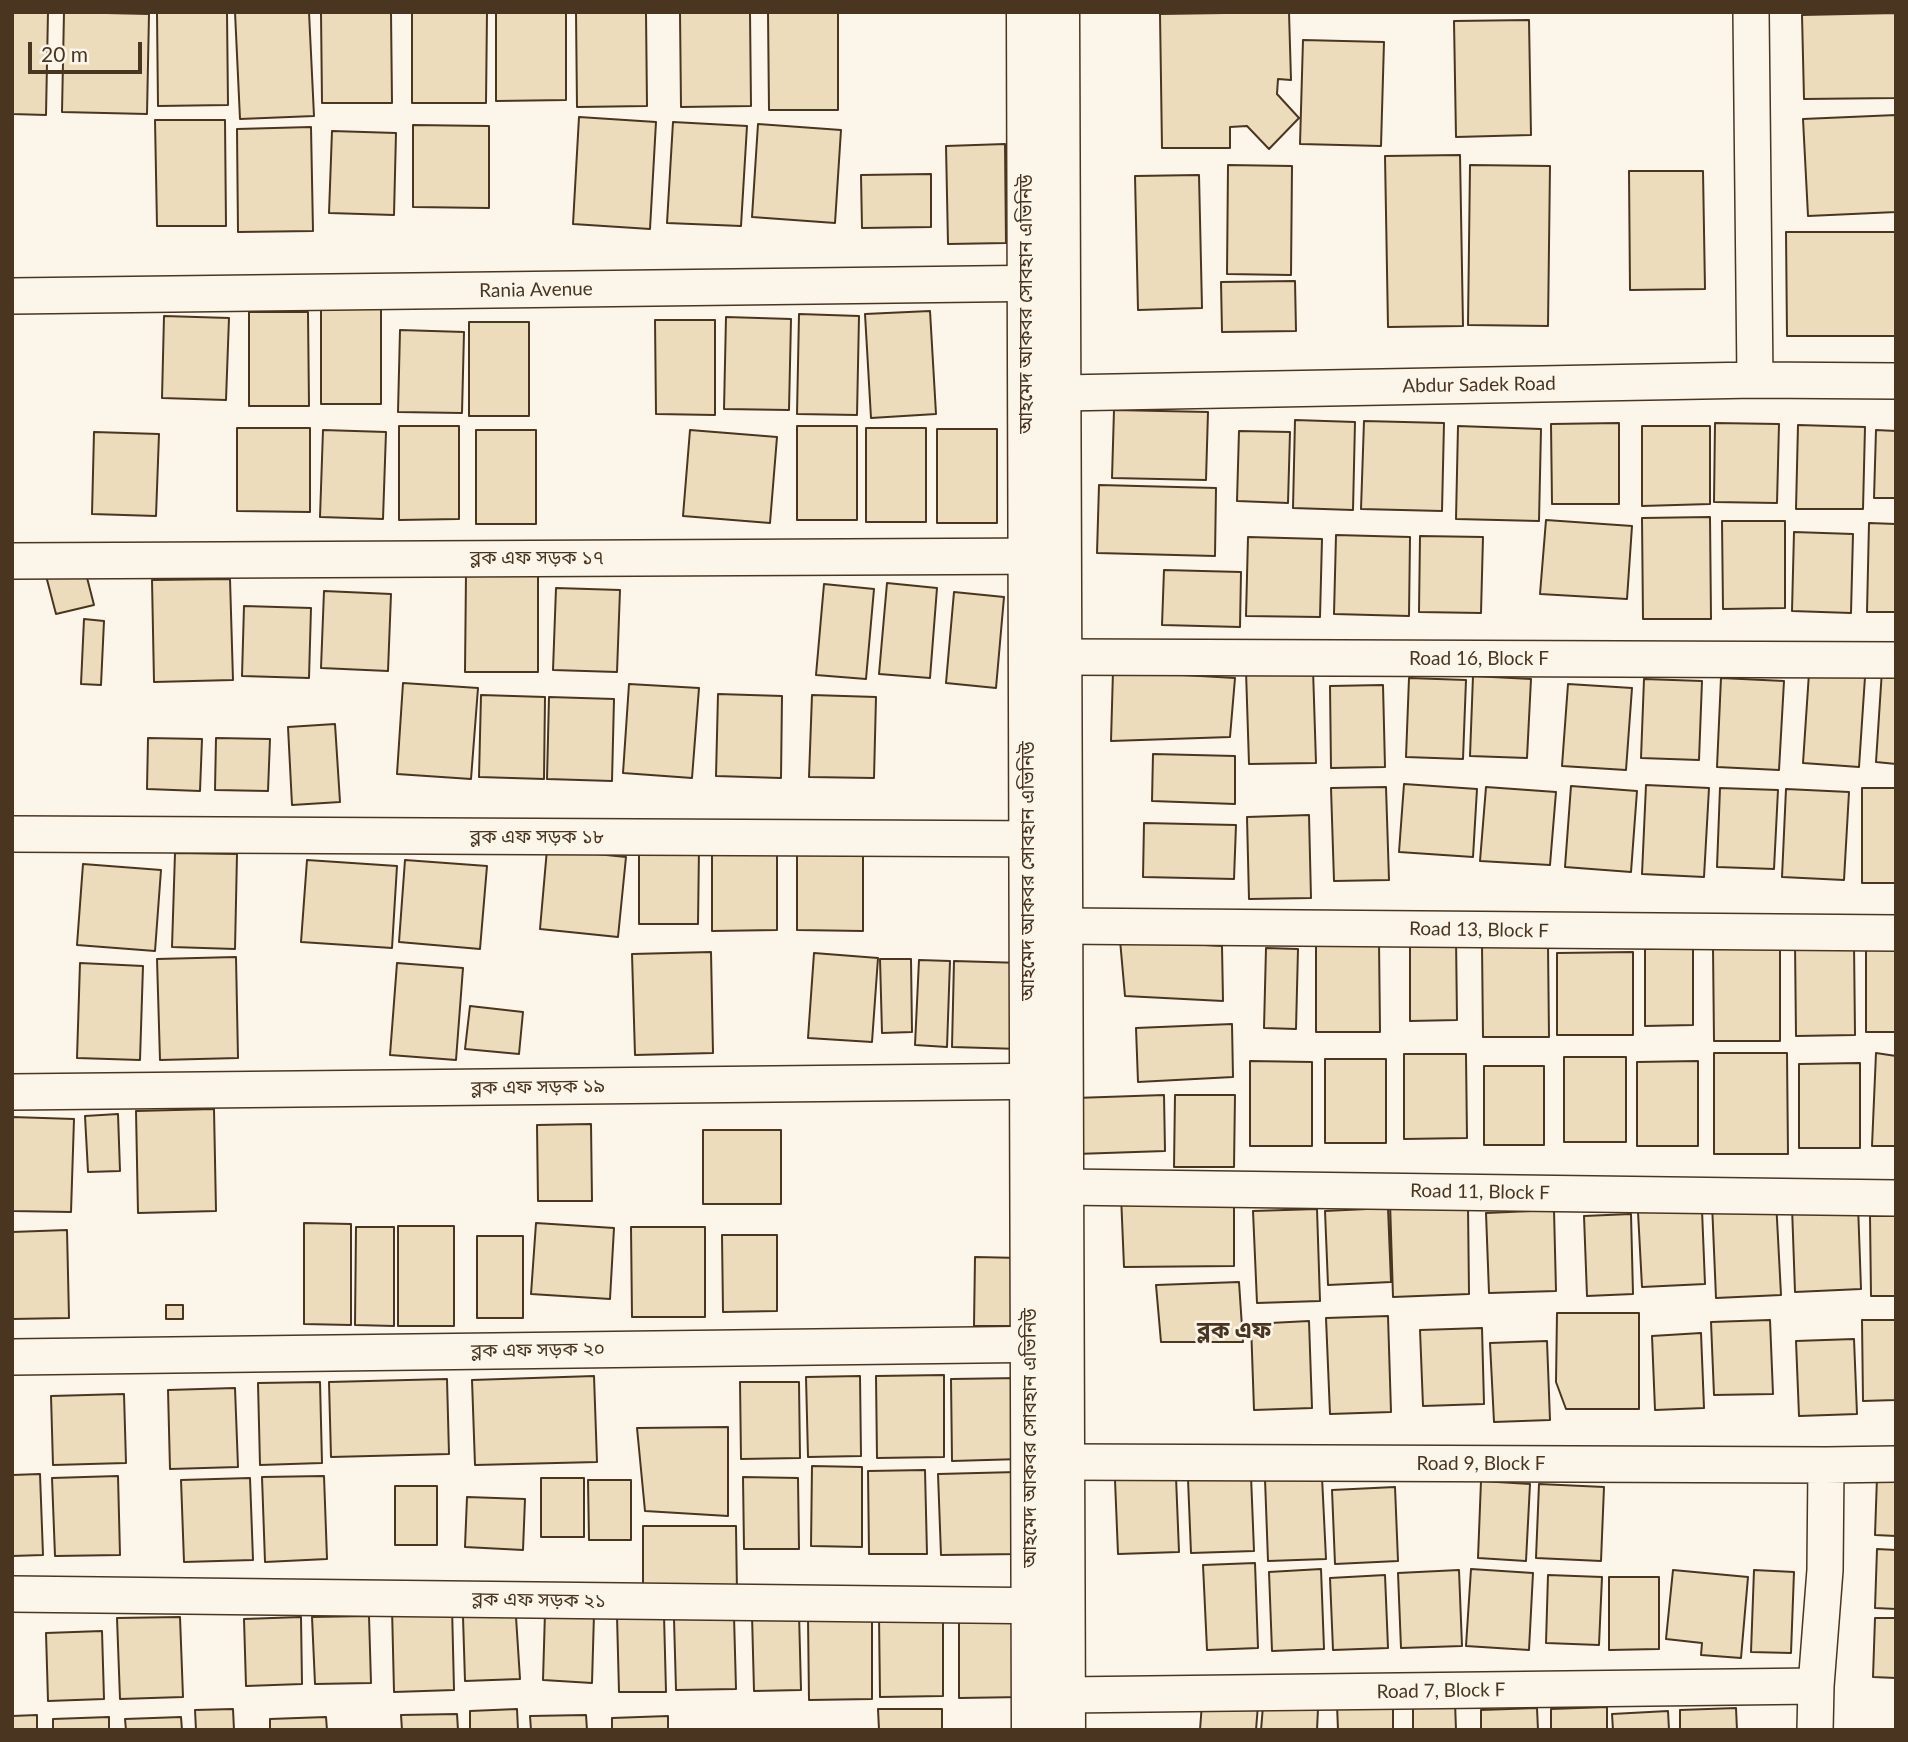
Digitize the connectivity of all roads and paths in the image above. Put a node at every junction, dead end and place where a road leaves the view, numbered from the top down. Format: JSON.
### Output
{"nodes":[{"id":1,"x":1026,"y":12,"type":"edge"},
{"id":2,"x":1060,"y":12,"type":"edge"},
{"id":3,"x":1751,"y":12,"type":"edge"},
{"id":4,"x":1044,"y":283,"type":"junction"},
{"id":5,"x":12,"y":296,"type":"edge"},
{"id":6,"x":1755,"y":380,"type":"junction"},
{"id":7,"x":1896,"y":381,"type":"edge"},
{"id":8,"x":1062,"y":393,"type":"junction"},
{"id":9,"x":1044,"y":555,"type":"junction"},
{"id":10,"x":12,"y":561,"type":"edge"},
{"id":11,"x":1062,"y":657,"type":"junction"},
{"id":12,"x":1896,"y":660,"type":"edge"},
{"id":13,"x":12,"y":834,"type":"edge"},
{"id":14,"x":1045,"y":839,"type":"junction"},
{"id":15,"x":1063,"y":926,"type":"junction"},
{"id":16,"x":1896,"y":933,"type":"edge"},
{"id":17,"x":1046,"y":1081,"type":"junction"},
{"id":18,"x":12,"y":1092,"type":"edge"},
{"id":19,"x":1064,"y":1187,"type":"junction"},
{"id":20,"x":1896,"y":1198,"type":"edge"},
{"id":21,"x":1047,"y":1344,"type":"junction"},
{"id":22,"x":12,"y":1357,"type":"edge"},
{"id":23,"x":1065,"y":1462,"type":"junction"},
{"id":24,"x":1896,"y":1464,"type":"edge"},
{"id":25,"x":1826,"y":1465,"type":"junction"},
{"id":26,"x":12,"y":1594,"type":"edge"},
{"id":27,"x":1048,"y":1605,"type":"junction"},
{"id":28,"x":1816,"y":1686,"type":"junction"},
{"id":29,"x":1066,"y":1712,"type":"edge"},
{"id":30,"x":1031,"y":1730,"type":"edge"},
{"id":31,"x":1815,"y":1730,"type":"edge"}],
"edges":[{"from":1,"to":4,"type":"street","name":"আহমেদ আকবর সোবহান এভিনিউ"},
{"from":2,"to":4,"type":"street","name":"আহমেদ আকবর সোবহান এভিনিউ"},
{"from":3,"to":6,"type":"street"},
{"from":4,"to":5,"type":"street","name":"Rania Avenue"},
{"from":4,"to":8,"type":"street","name":"আহমেদ আকবর সোবহান এভিনিউ"},
{"from":4,"to":9,"type":"street","name":"আহমেদ আকবর সোবহান এভিনিউ"},
{"from":6,"to":7,"type":"street","name":"Abdur Sadek Road"},
{"from":6,"to":8,"type":"street","name":"Abdur Sadek Road"},
{"from":8,"to":9,"type":"street","name":"আহমেদ আকবর সোবহান এভিনিউ"},
{"from":9,"to":10,"type":"street","name":"ব্লক এফ সড়ক ১৭"},
{"from":9,"to":11,"type":"street","name":"আহমেদ আকবর সোবহান এভিনিউ"},
{"from":9,"to":14,"type":"street","name":"আহমেদ আকবর সোবহান এভিনিউ"},
{"from":11,"to":12,"type":"street","name":"Road 16, Block F"},
{"from":11,"to":14,"type":"street","name":"আহমেদ আকবর সোবহান এভিনিউ"},
{"from":13,"to":14,"type":"street","name":"ব্লক এফ সড়ক ১৮"},
{"from":14,"to":15,"type":"street","name":"আহমেদ আকবর সোবহান এভিনিউ"},
{"from":14,"to":17,"type":"street","name":"আহমেদ আকবর সোবহান এভিনিউ"},
{"from":15,"to":16,"type":"street","name":"Road 13, Block F"},
{"from":15,"to":17,"type":"street","name":"আহমেদ আকবর সোবহান এভিনিউ"},
{"from":17,"to":18,"type":"street","name":"ব্লক এফ সড়ক ১৯"},
{"from":17,"to":19,"type":"street","name":"আহমেদ আকবর সোবহান এভিনিউ"},
{"from":17,"to":21,"type":"street","name":"আহমেদ আকবর সোবহান এভিনিউ"},
{"from":19,"to":20,"type":"street","name":"Road 11, Block F"},
{"from":19,"to":21,"type":"street","name":"আহমেদ আকবর সোবহান এভিনিউ"},
{"from":21,"to":22,"type":"street","name":"ব্লক এফ সড়ক ২০"},
{"from":21,"to":23,"type":"street","name":"আহমেদ আকবর সোবহান এভিনিউ"},
{"from":21,"to":27,"type":"street","name":"আহমেদ আকবর সোবহান এভিনিউ"},
{"from":23,"to":25,"type":"street","name":"Road 9, Block F"},
{"from":23,"to":27,"type":"street","name":"আহমেদ আকবর সোবহান এভিনিউ"},
{"from":24,"to":25,"type":"street","name":"Road 9, Block F"},
{"from":25,"to":28,"type":"street"},
{"from":26,"to":27,"type":"street","name":"ব্লক এফ সড়ক ২১"},
{"from":27,"to":29,"type":"street","name":"আহমেদ আকবর সোবহান এভিনিউ"},
{"from":27,"to":30,"type":"street","name":"আহমেদ আকবর সোবহান এভিনিউ"},
{"from":28,"to":29,"type":"street","name":"Road 7, Block F"},
{"from":28,"to":31,"type":"street"}]}
